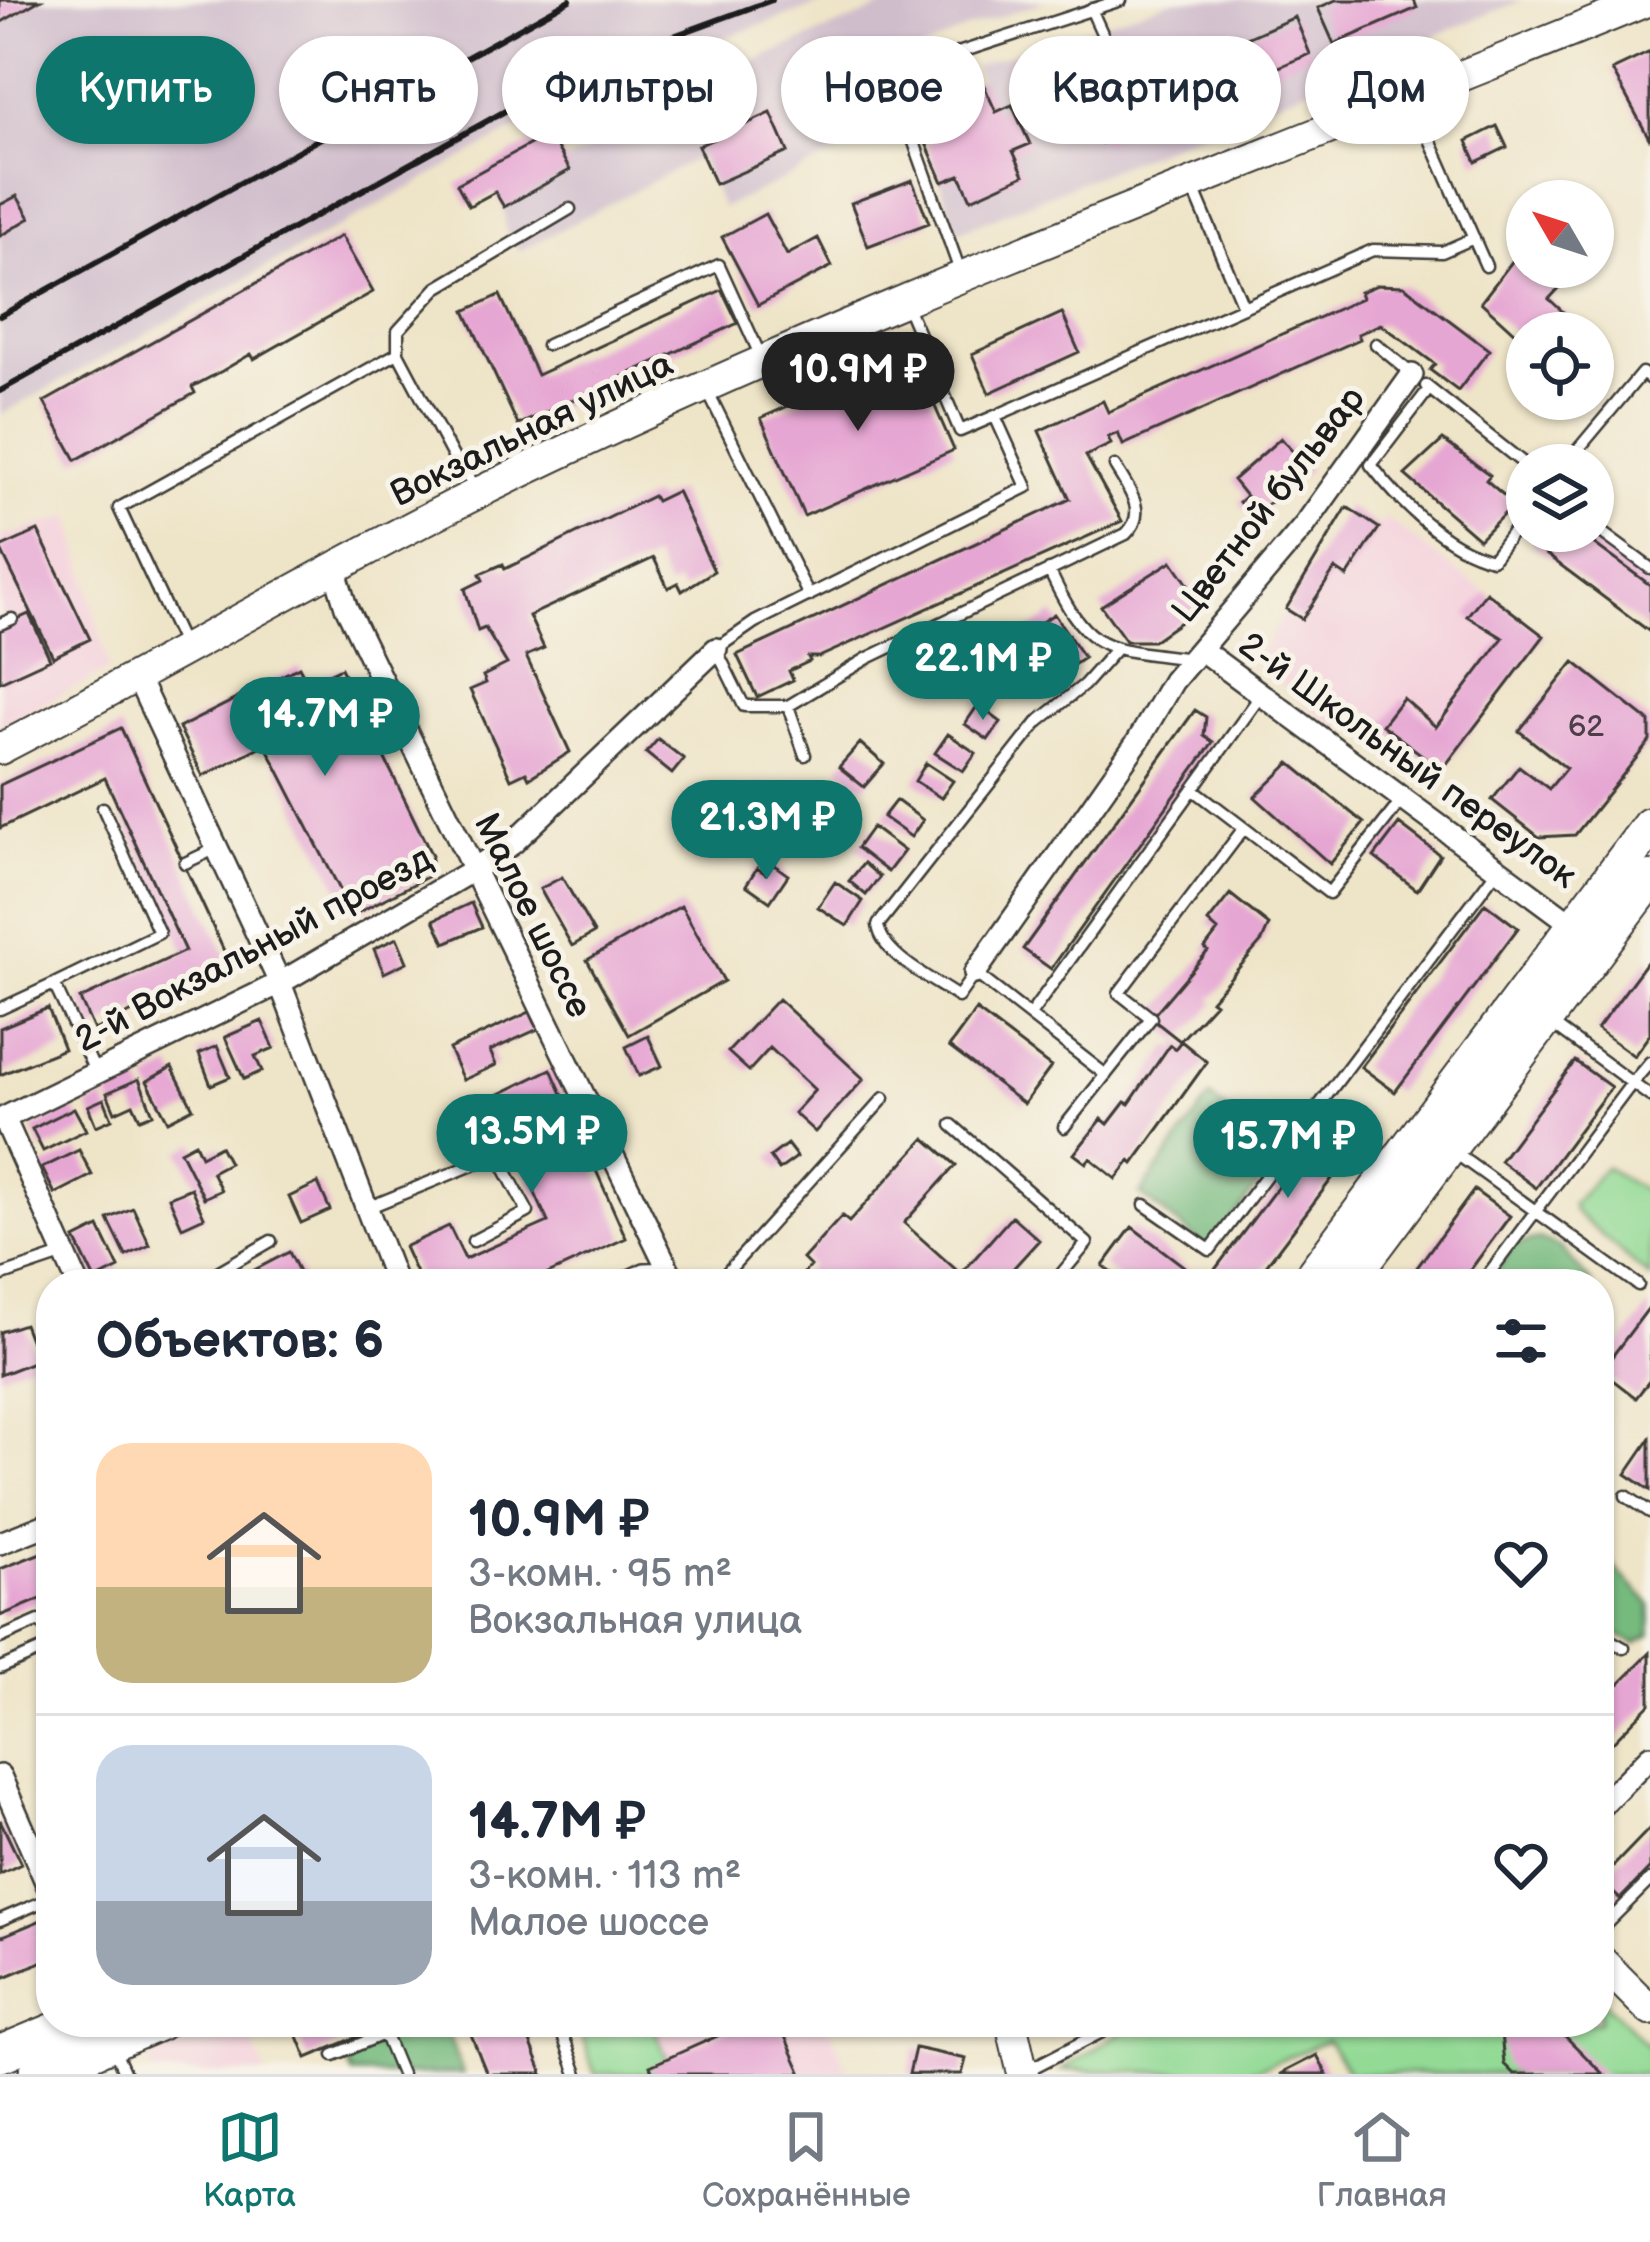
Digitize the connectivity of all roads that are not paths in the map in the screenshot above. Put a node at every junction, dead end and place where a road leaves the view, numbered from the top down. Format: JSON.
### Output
{"nodes":[{"id":1,"x":1121,"y":0,"type":"edge"},
{"id":2,"x":1649,"y":0,"type":"edge"},
{"id":3,"x":1091,"y":10,"type":"junction"},
{"id":4,"x":1103,"y":36,"type":"edge"},
{"id":5,"x":1469,"y":74,"type":"edge"},
{"id":6,"x":1305,"y":140,"type":"edge"},
{"id":7,"x":1432,"y":144,"type":"edge"},
{"id":8,"x":1192,"y":185,"type":"junction"},
{"id":9,"x":570,"y":208,"type":"dead end"},
{"id":10,"x":1474,"y":238,"type":"junction"},
{"id":11,"x":1486,"y":266,"type":"dead end"},
{"id":12,"x":963,"y":280,"type":"junction"},
{"id":13,"x":906,"y":304,"type":"junction"},
{"id":14,"x":1243,"y":307,"type":"junction"},
{"id":15,"x":1376,"y":344,"type":"dead end"},
{"id":16,"x":547,"y":345,"type":"dead end"},
{"id":17,"x":398,"y":353,"type":"junction"},
{"id":18,"x":764,"y":364,"type":"junction"},
{"id":19,"x":1650,"y":379,"type":"edge"},
{"id":20,"x":1420,"y":382,"type":"junction"},
{"id":21,"x":706,"y":389,"type":"junction"},
{"id":22,"x":995,"y":416,"type":"junction"},
{"id":23,"x":1583,"y":444,"type":"edge"},
{"id":24,"x":1506,"y":450,"type":"edge"},
{"id":25,"x":1115,"y":466,"type":"dead end"},
{"id":26,"x":481,"y":492,"type":"junction"},
{"id":27,"x":1506,"y":541,"type":"edge"},
{"id":28,"x":1614,"y":541,"type":"edge"},
{"id":29,"x":1650,"y":568,"type":"edge"},
{"id":30,"x":1049,"y":570,"type":"junction"},
{"id":31,"x":335,"y":571,"type":"junction"},
{"id":32,"x":809,"y":596,"type":"junction"},
{"id":33,"x":1117,"y":648,"type":"junction"},
{"id":34,"x":716,"y":649,"type":"junction"},
{"id":35,"x":186,"y":652,"type":"junction"},
{"id":36,"x":1195,"y":654,"type":"junction"},
{"id":37,"x":138,"y":679,"type":"junction"},
{"id":38,"x":1261,"y":695,"type":"junction"},
{"id":39,"x":788,"y":706,"type":"junction"},
{"id":40,"x":0,"y":749,"type":"edge"},
{"id":41,"x":805,"y":755,"type":"dead end"},
{"id":42,"x":1193,"y":789,"type":"junction"},
{"id":43,"x":1402,"y":800,"type":"junction"},
{"id":44,"x":103,"y":808,"type":"dead end"},
{"id":45,"x":1650,"y":826,"type":"edge"},
{"id":46,"x":1244,"y":828,"type":"junction"},
{"id":47,"x":217,"y":848,"type":"junction"},
{"id":48,"x":185,"y":863,"type":"dead end"},
{"id":49,"x":473,"y":870,"type":"junction"},
{"id":50,"x":1497,"y":870,"type":"junction"},
{"id":51,"x":1650,"y":879,"type":"edge"},
{"id":52,"x":1575,"y":926,"type":"junction"},
{"id":53,"x":975,"y":973,"type":"junction"},
{"id":54,"x":280,"y":983,"type":"junction"},
{"id":55,"x":53,"y":984,"type":"junction"},
{"id":56,"x":0,"y":1009,"type":"edge"},
{"id":57,"x":1030,"y":1015,"type":"junction"},
{"id":58,"x":1545,"y":1019,"type":"junction"},
{"id":59,"x":1650,"y":1063,"type":"edge"},
{"id":60,"x":97,"y":1073,"type":"junction"},
{"id":61,"x":1106,"y":1075,"type":"junction"},
{"id":62,"x":1632,"y":1083,"type":"junction"},
{"id":63,"x":1650,"y":1096,"type":"edge"},
{"id":64,"x":884,"y":1098,"type":"dead end"},
{"id":65,"x":2,"y":1119,"type":"edge"},
{"id":66,"x":952,"y":1124,"type":"dead end"},
{"id":67,"x":1064,"y":1126,"type":"dead end"},
{"id":68,"x":1449,"y":1148,"type":"junction"},
{"id":69,"x":1145,"y":1204,"type":"dead end"},
{"id":70,"x":367,"y":1208,"type":"junction"},
{"id":71,"x":1535,"y":1211,"type":"junction"},
{"id":72,"x":271,"y":1240,"type":"dead end"},
{"id":73,"x":473,"y":1241,"type":"dead end"},
{"id":74,"x":65,"y":1254,"type":"junction"},
{"id":75,"x":72,"y":1269,"type":"edge"},
{"id":76,"x":222,"y":1269,"type":"edge"},
{"id":77,"x":390,"y":1269,"type":"edge"},
{"id":78,"x":670,"y":1269,"type":"edge"},
{"id":79,"x":731,"y":1269,"type":"edge"},
{"id":80,"x":1065,"y":1269,"type":"edge"},
{"id":81,"x":1318,"y":1269,"type":"edge"},
{"id":82,"x":1357,"y":1269,"type":"edge"},
{"id":83,"x":1492,"y":1269,"type":"edge"},
{"id":84,"x":0,"y":1276,"type":"edge"},
{"id":85,"x":1638,"y":1285,"type":"dead end"},
{"id":86,"x":1627,"y":1496,"type":"dead end"},
{"id":87,"x":1650,"y":1513,"type":"edge"},
{"id":88,"x":36,"y":1529,"type":"edge"},
{"id":89,"x":0,"y":1543,"type":"edge"},
{"id":90,"x":36,"y":1622,"type":"edge"},
{"id":91,"x":0,"y":1638,"type":"edge"},
{"id":92,"x":1614,"y":1642,"type":"edge"},
{"id":93,"x":1624,"y":1648,"type":"dead end"},
{"id":94,"x":36,"y":1652,"type":"edge"},
{"id":95,"x":0,"y":1668,"type":"edge"},
{"id":96,"x":1650,"y":1756,"type":"edge"},
{"id":97,"x":0,"y":1776,"type":"edge"},
{"id":98,"x":1614,"y":1793,"type":"edge"},
{"id":99,"x":36,"y":1861,"type":"edge"},
{"id":100,"x":1650,"y":1880,"type":"edge"},
{"id":101,"x":36,"y":1903,"type":"edge"},
{"id":102,"x":1614,"y":1916,"type":"edge"},
{"id":103,"x":0,"y":1920,"type":"edge"},
{"id":104,"x":1614,"y":1974,"type":"edge"},
{"id":105,"x":1650,"y":2010,"type":"edge"},
{"id":106,"x":41,"y":2037,"type":"edge"},
{"id":107,"x":142,"y":2037,"type":"edge"},
{"id":108,"x":375,"y":2037,"type":"edge"},
{"id":109,"x":386,"y":2037,"type":"edge"},
{"id":110,"x":563,"y":2037,"type":"edge"},
{"id":111,"x":1015,"y":2037,"type":"edge"},
{"id":112,"x":1092,"y":2037,"type":"edge"},
{"id":113,"x":0,"y":2054,"type":"edge"},
{"id":114,"x":334,"y":2055,"type":"dead end"},
{"id":115,"x":118,"y":2058,"type":"edge"},
{"id":116,"x":1023,"y":2073,"type":"edge"},
{"id":117,"x":37,"y":2074,"type":"edge"},
{"id":118,"x":401,"y":2074,"type":"edge"},
{"id":119,"x":577,"y":2074,"type":"edge"}],
"edges":[{"from":1,"to":3,"type":"lane"},
{"from":2,"to":5,"type":"main road","name":"Вокзальная улица"},
{"from":3,"to":4,"type":"lane"},
{"from":3,"to":12,"type":"lane"},
{"from":6,"to":8,"type":"main road","name":"Вокзальная улица"},
{"from":7,"to":10,"type":"lane"},
{"from":8,"to":12,"type":"main road","name":"Вокзальная улица"},
{"from":8,"to":14,"type":"lane"},
{"from":9,"to":17,"type":"lane"},
{"from":10,"to":11,"type":"lane"},
{"from":10,"to":14,"type":"lane"},
{"from":12,"to":13,"type":"main road","name":"Вокзальная улица"},
{"from":13,"to":18,"type":"main road","name":"Вокзальная улица"},
{"from":13,"to":22,"type":"lane"},
{"from":14,"to":22,"type":"lane"},
{"from":15,"to":20,"type":"lane"},
{"from":16,"to":18,"type":"lane"},
{"from":17,"to":26,"type":"lane"},
{"from":17,"to":35,"type":"lane"},
{"from":18,"to":21,"type":"main road","name":"Вокзальная улица"},
{"from":19,"to":23,"type":"lane"},
{"from":20,"to":24,"type":"lane"},
{"from":20,"to":27,"type":"lane"},
{"from":20,"to":36,"type":"street","name":"Цветной бульвар"},
{"from":21,"to":26,"type":"main road","name":"Вокзальная улица"},
{"from":21,"to":32,"type":"lane"},
{"from":22,"to":32,"type":"lane"},
{"from":25,"to":30,"type":"lane"},
{"from":26,"to":31,"type":"main road","name":"Вокзальная улица"},
{"from":28,"to":29,"type":"lane"},
{"from":30,"to":33,"type":"lane"},
{"from":30,"to":39,"type":"lane"},
{"from":31,"to":35,"type":"main road","name":"Вокзальная улица"},
{"from":31,"to":49,"type":"street","name":"Малое шоссе"},
{"from":32,"to":34,"type":"lane"},
{"from":33,"to":36,"type":"lane"},
{"from":33,"to":53,"type":"lane"},
{"from":34,"to":39,"type":"lane"},
{"from":34,"to":49,"type":"street","name":"2-й Вокзальный проезд"},
{"from":35,"to":37,"type":"main road","name":"Вокзальная улица"},
{"from":36,"to":38,"type":"street","name":"2-й Школьный переулок"},
{"from":36,"to":53,"type":"street","name":"Цветной бульвар"},
{"from":37,"to":40,"type":"main road","name":"Вокзальная улица"},
{"from":37,"to":47,"type":"street"},
{"from":38,"to":42,"type":"lane"},
{"from":38,"to":43,"type":"street","name":"2-й Школьный переулок"},
{"from":39,"to":41,"type":"lane"},
{"from":42,"to":46,"type":"lane"},
{"from":42,"to":57,"type":"lane"},
{"from":43,"to":46,"type":"lane"},
{"from":43,"to":50,"type":"street","name":"2-й Школьный переулок"},
{"from":44,"to":55,"type":"lane"},
{"from":45,"to":52,"type":"main road"},
{"from":46,"to":61,"type":"lane"},
{"from":47,"to":48,"type":"lane"},
{"from":47,"to":54,"type":"street"},
{"from":49,"to":54,"type":"street","name":"2-й Вокзальный проезд"},
{"from":49,"to":78,"type":"street","name":"Малое шоссе"},
{"from":50,"to":52,"type":"street","name":"2-й Школьный переулок"},
{"from":50,"to":69,"type":"lane"},
{"from":51,"to":58,"type":"main road"},
{"from":52,"to":81,"type":"main road"},
{"from":53,"to":57,"type":"lane"},
{"from":54,"to":60,"type":"street","name":"2-й Вокзальный проезд"},
{"from":54,"to":70,"type":"street"},
{"from":55,"to":56,"type":"lane"},
{"from":55,"to":60,"type":"lane"},
{"from":57,"to":61,"type":"lane"},
{"from":58,"to":62,"type":"lane"},
{"from":58,"to":68,"type":"main road"},
{"from":59,"to":62,"type":"lane"},
{"from":60,"to":65,"type":"street","name":"2-й Вокзальный проезд"},
{"from":61,"to":67,"type":"lane"},
{"from":62,"to":63,"type":"lane"},
{"from":62,"to":71,"type":"lane"},
{"from":64,"to":79,"type":"lane"},
{"from":65,"to":74,"type":"street"},
{"from":66,"to":80,"type":"lane"},
{"from":68,"to":71,"type":"lane"},
{"from":68,"to":82,"type":"main road"},
{"from":70,"to":73,"type":"lane"},
{"from":70,"to":77,"type":"street"},
{"from":71,"to":83,"type":"lane"},
{"from":71,"to":85,"type":"lane"},
{"from":72,"to":76,"type":"lane"},
{"from":74,"to":75,"type":"street"},
{"from":74,"to":84,"type":"lane"},
{"from":86,"to":87,"type":"lane"},
{"from":88,"to":89,"type":"street"},
{"from":90,"to":91,"type":"lane"},
{"from":92,"to":93,"type":"lane"},
{"from":94,"to":95,"type":"lane"},
{"from":96,"to":98,"type":"street"},
{"from":97,"to":99,"type":"street"},
{"from":100,"to":102,"type":"lane"},
{"from":101,"to":103,"type":"lane"},
{"from":104,"to":105,"type":"main road"},
{"from":106,"to":113,"type":"main road"},
{"from":107,"to":115,"type":"main road"},
{"from":108,"to":114,"type":"lane"},
{"from":109,"to":118,"type":"lane"},
{"from":110,"to":119,"type":"lane"},
{"from":111,"to":116,"type":"main road"},
{"from":112,"to":116,"type":"lane"},
{"from":115,"to":117,"type":"main road"}]}
